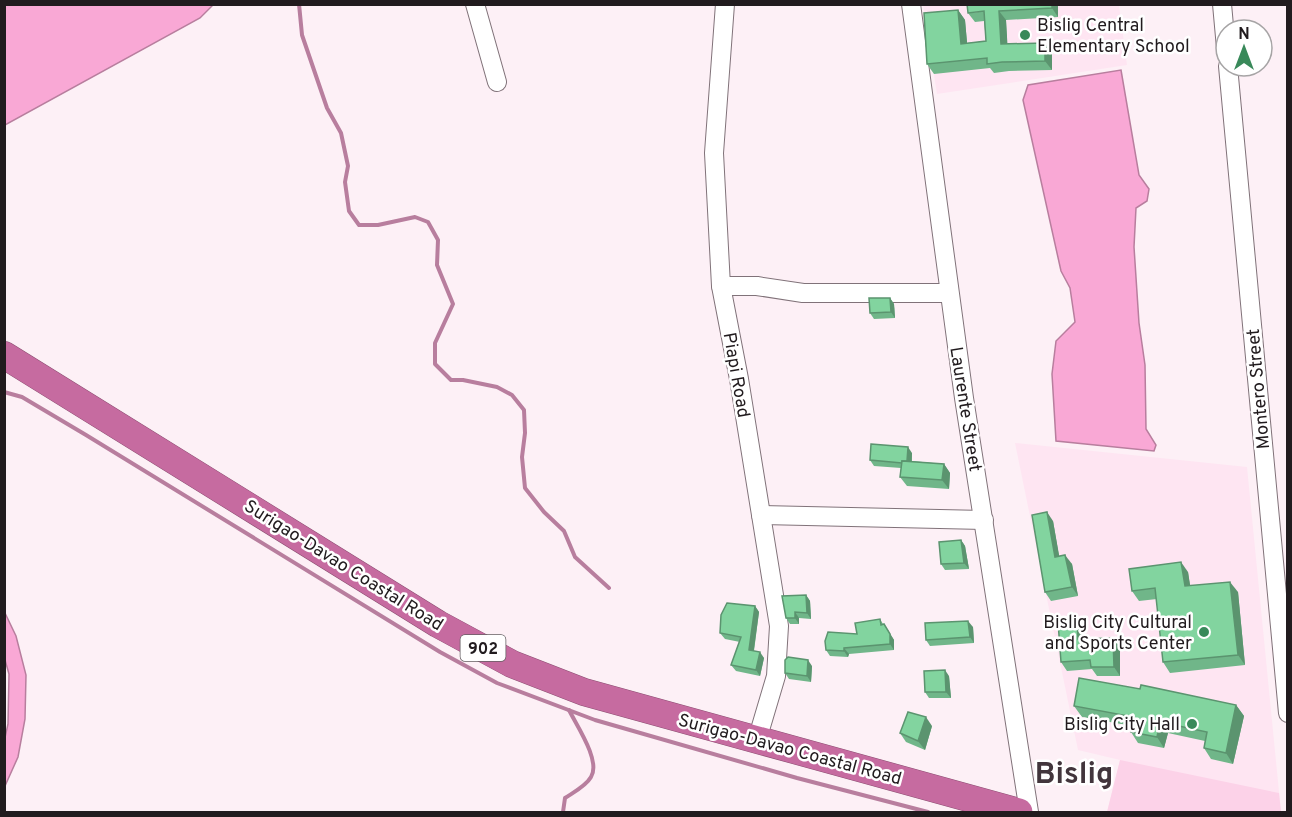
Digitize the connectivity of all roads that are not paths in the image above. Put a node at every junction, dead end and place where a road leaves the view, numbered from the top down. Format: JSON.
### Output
{"nodes":[{"id":1,"x":475,"y":4,"type":"edge"},
{"id":2,"x":725,"y":4,"type":"edge"},
{"id":3,"x":911,"y":4,"type":"edge"},
{"id":4,"x":1229,"y":78,"type":"edge"},
{"id":5,"x":497,"y":82,"type":"dead end"},
{"id":6,"x":721,"y":286,"type":"junction"},
{"id":7,"x":949,"y":293,"type":"junction"},
{"id":8,"x":4,"y":355,"type":"edge"},
{"id":9,"x":761,"y":515,"type":"junction"},
{"id":10,"x":984,"y":520,"type":"junction"},
{"id":11,"x":1287,"y":712,"type":"edge"},
{"id":12,"x":757,"y":740,"type":"junction"},
{"id":13,"x":1019,"y":813,"type":"edge"},
{"id":14,"x":1029,"y":813,"type":"edge"}],
"edges":[{"from":1,"to":5,"type":"street"},
{"from":2,"to":6,"type":"street","name":"Piapi Road"},
{"from":3,"to":7,"type":"street","name":"Laurente Street"},
{"from":4,"to":11,"type":"street","name":"Montero Street"},
{"from":6,"to":7,"type":"street"},
{"from":6,"to":9,"type":"street","name":"Piapi Road"},
{"from":7,"to":10,"type":"street","name":"Laurente Street"},
{"from":8,"to":12,"type":"highway","name":"Surigao-Davao Coastal Road","number":"902"},
{"from":9,"to":10,"type":"street"},
{"from":9,"to":12,"type":"street","name":"Piapi Road"},
{"from":10,"to":14,"type":"street","name":"Laurente Street"},
{"from":12,"to":13,"type":"highway","name":"Surigao-Davao Coastal Road","number":"902"}]}
